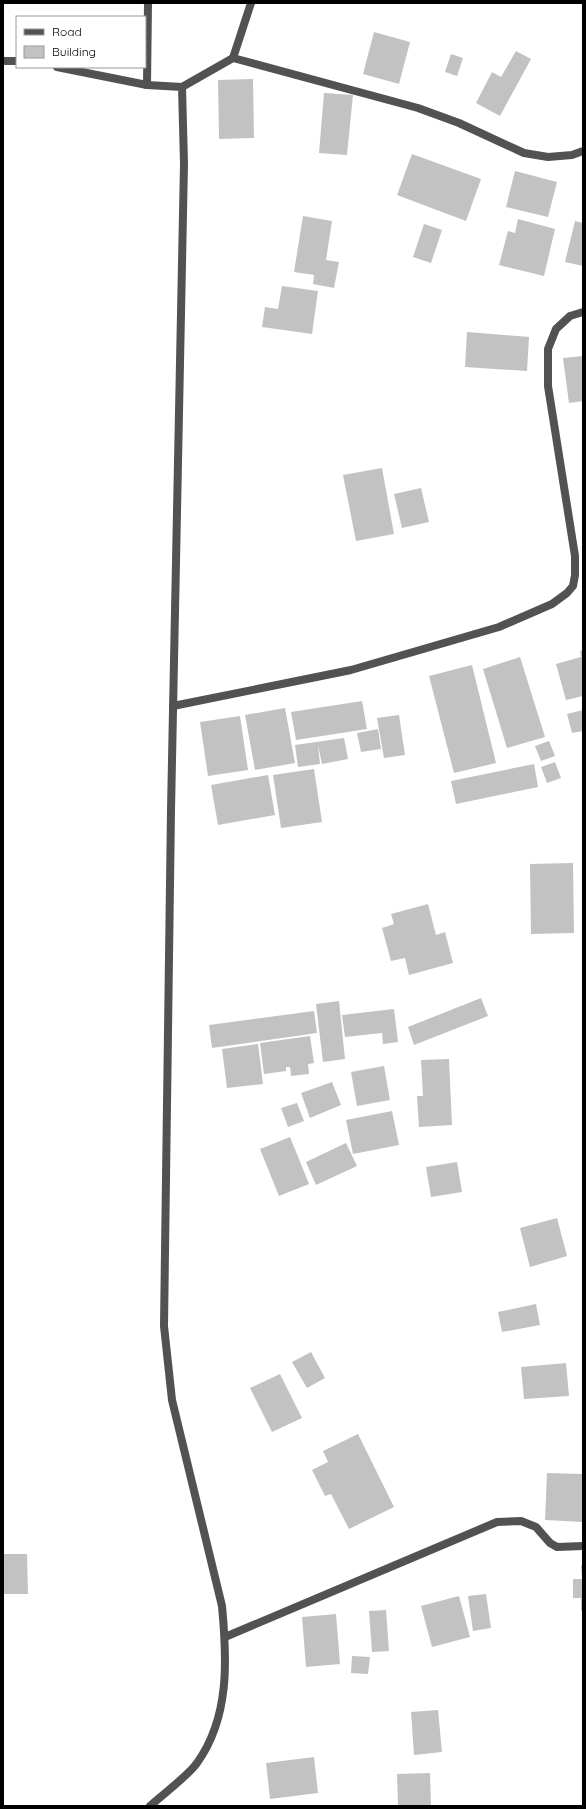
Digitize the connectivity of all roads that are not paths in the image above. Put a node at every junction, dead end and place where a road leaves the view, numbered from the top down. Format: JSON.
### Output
{"nodes":[{"id":1,"x":148,"y":3,"type":"edge"},
{"id":2,"x":251,"y":3,"type":"edge"},
{"id":3,"x":233,"y":58,"type":"junction"},
{"id":4,"x":3,"y":61,"type":"edge"},
{"id":5,"x":16,"y":61,"type":"edge"},
{"id":6,"x":62,"y":68,"type":"edge"},
{"id":7,"x":147,"y":85,"type":"junction"},
{"id":8,"x":182,"y":87,"type":"junction"},
{"id":9,"x":583,"y":151,"type":"edge"},
{"id":10,"x":583,"y":312,"type":"edge"},
{"id":11,"x":173,"y":706,"type":"junction"},
{"id":12,"x":583,"y":1546,"type":"edge"},
{"id":13,"x":225,"y":1637,"type":"junction"},
{"id":14,"x":150,"y":1806,"type":"edge"}],
"edges":[{"from":1,"to":7,"type":"street"},
{"from":2,"to":3,"type":"street"},
{"from":3,"to":8,"type":"street"},
{"from":3,"to":9,"type":"street"},
{"from":4,"to":5,"type":"street"},
{"from":6,"to":7,"type":"street"},
{"from":7,"to":8,"type":"street"},
{"from":8,"to":11,"type":"street"},
{"from":10,"to":11,"type":"street"},
{"from":11,"to":13,"type":"street"},
{"from":12,"to":13,"type":"street"},
{"from":13,"to":14,"type":"street"}]}
